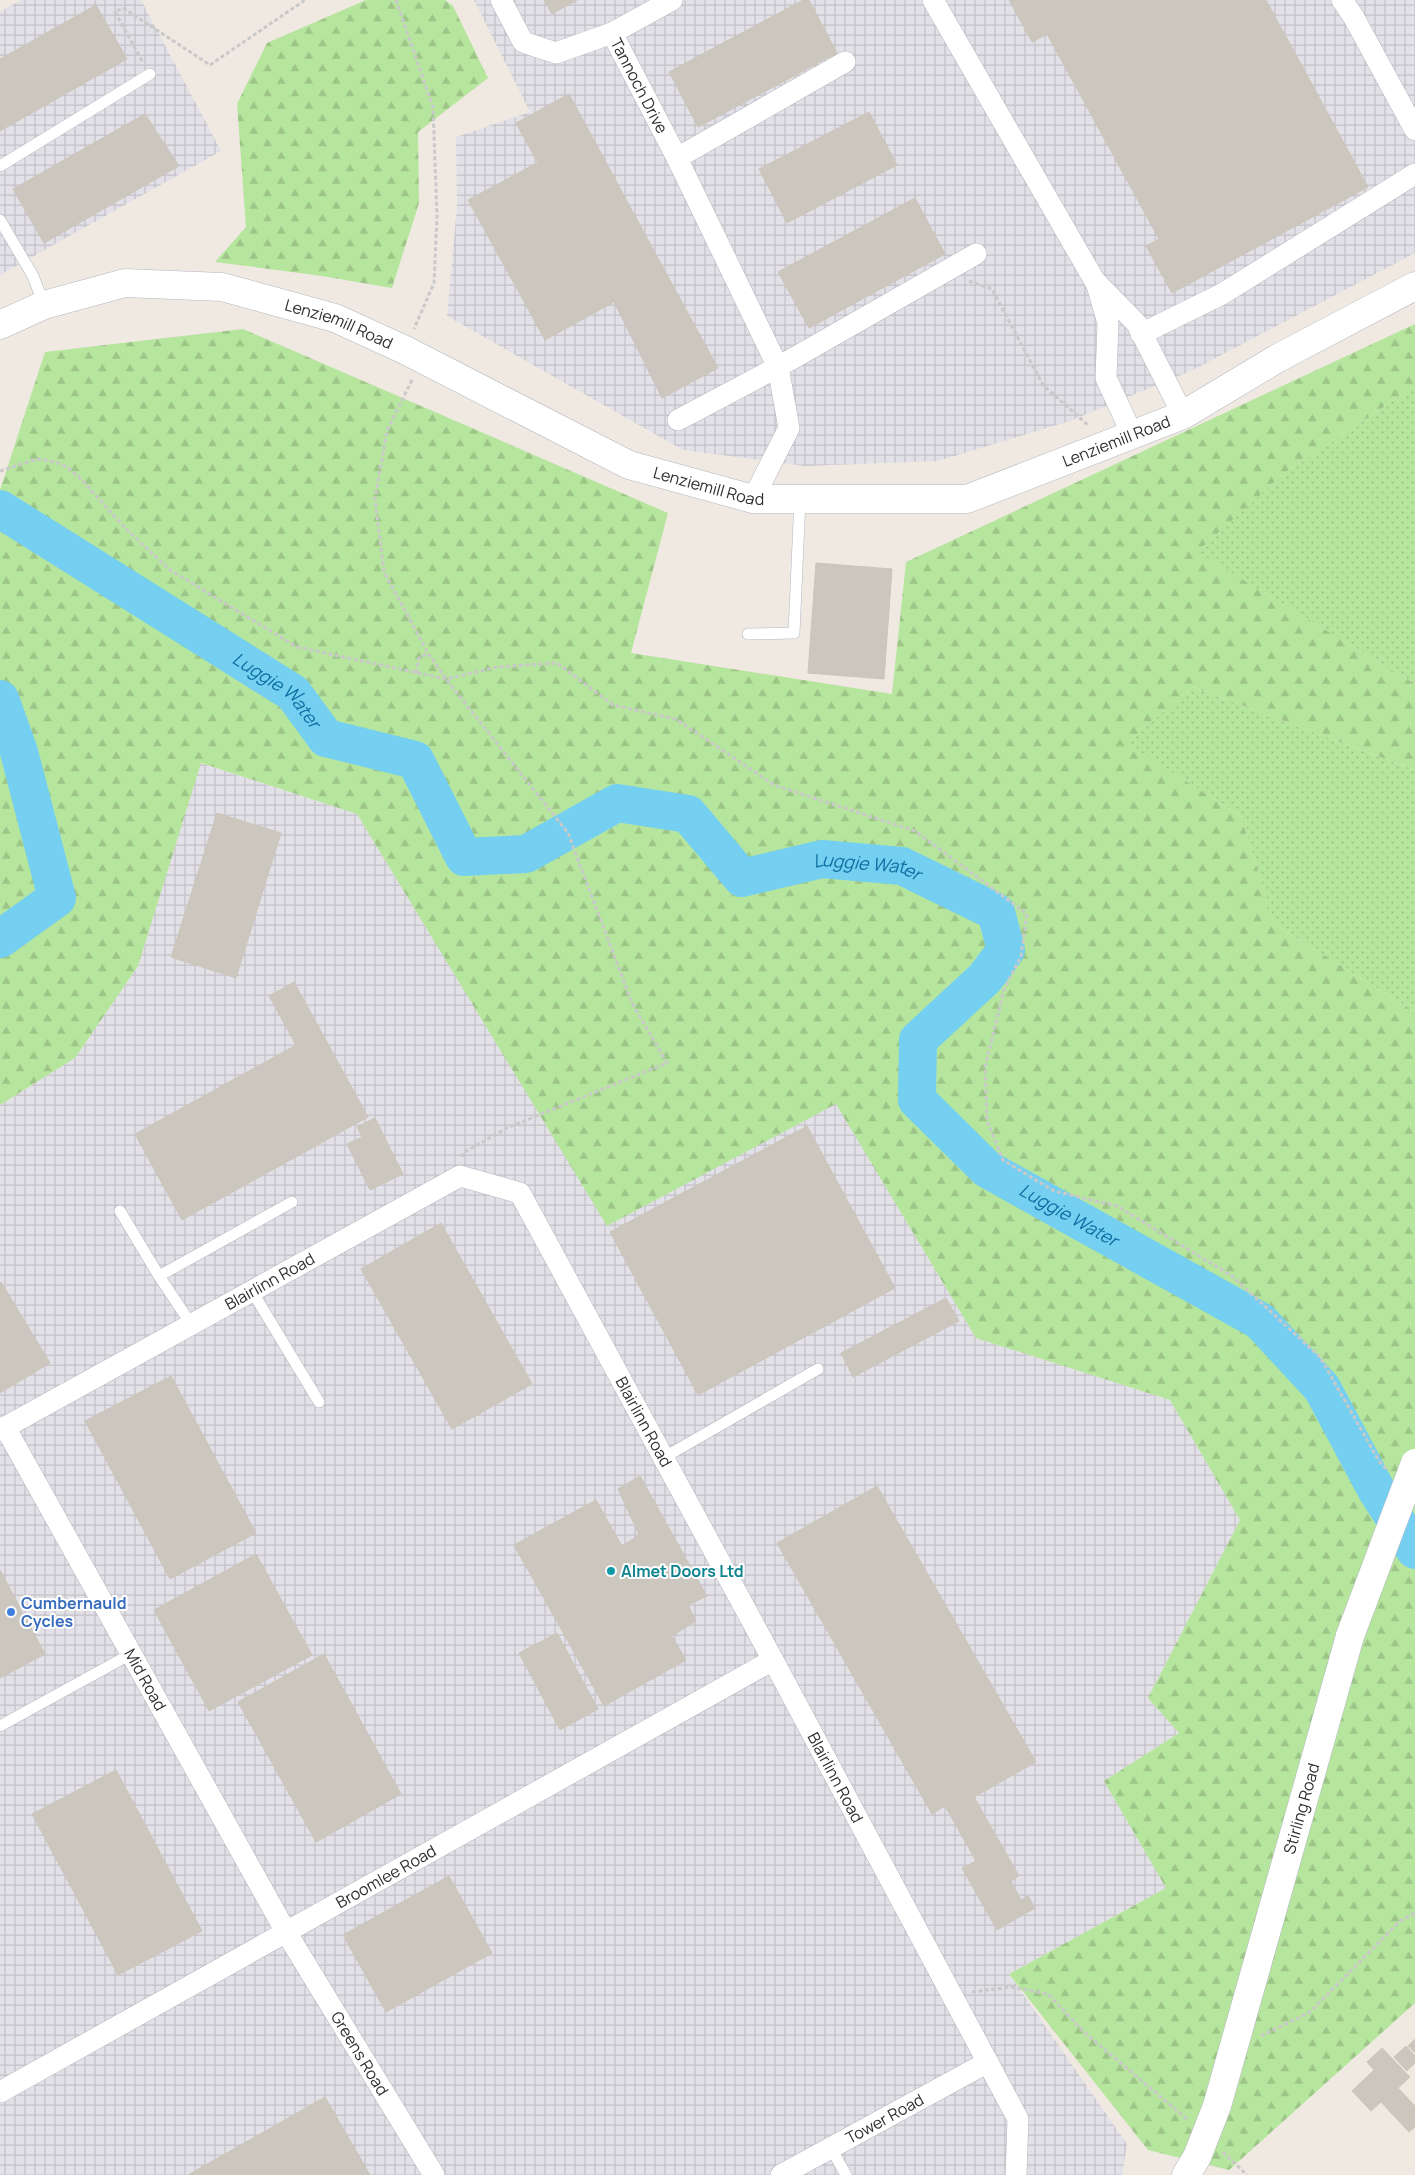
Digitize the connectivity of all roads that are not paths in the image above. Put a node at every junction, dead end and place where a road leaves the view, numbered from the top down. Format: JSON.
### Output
{"nodes":[{"id":1,"x":501,"y":0,"type":"edge"},
{"id":2,"x":672,"y":0,"type":"edge"},
{"id":3,"x":932,"y":0,"type":"edge"},
{"id":4,"x":1342,"y":0,"type":"edge"},
{"id":5,"x":612,"y":33,"type":"junction"},
{"id":6,"x":845,"y":62,"type":"dead end"},
{"id":7,"x":150,"y":74,"type":"road end"},
{"id":8,"x":1415,"y":130,"type":"edge"},
{"id":9,"x":677,"y":158,"type":"junction"},
{"id":10,"x":0,"y":166,"type":"edge"},
{"id":11,"x":1415,"y":174,"type":"edge"},
{"id":12,"x":0,"y":220,"type":"edge"},
{"id":13,"x":976,"y":254,"type":"dead end"},
{"id":14,"x":1097,"y":285,"type":"junction"},
{"id":15,"x":1415,"y":286,"type":"edge"},
{"id":16,"x":44,"y":305,"type":"junction"},
{"id":17,"x":0,"y":325,"type":"edge"},
{"id":18,"x":1141,"y":334,"type":"junction"},
{"id":19,"x":778,"y":367,"type":"junction"},
{"id":20,"x":1182,"y":415,"type":"junction"},
{"id":21,"x":678,"y":420,"type":"dead end"},
{"id":22,"x":1121,"y":439,"type":"junction"},
{"id":23,"x":753,"y":499,"type":"junction"},
{"id":24,"x":800,"y":499,"type":"junction"},
{"id":25,"x":748,"y":634,"type":"dead end"},
{"id":26,"x":292,"y":1202,"type":"dead end"},
{"id":27,"x":120,"y":1211,"type":"dead end"},
{"id":28,"x":158,"y":1276,"type":"junction"},
{"id":29,"x":252,"y":1290,"type":"junction"},
{"id":30,"x":191,"y":1324,"type":"junction"},
{"id":31,"x":818,"y":1369,"type":"dead end"},
{"id":32,"x":319,"y":1402,"type":"dead end"},
{"id":33,"x":2,"y":1428,"type":"edge"},
{"id":34,"x":664,"y":1458,"type":"junction"},
{"id":35,"x":1415,"y":1462,"type":"edge"},
{"id":36,"x":131,"y":1654,"type":"junction"},
{"id":37,"x":773,"y":1660,"type":"junction"},
{"id":38,"x":0,"y":1726,"type":"edge"},
{"id":39,"x":286,"y":1932,"type":"junction"},
{"id":40,"x":988,"y":2062,"type":"junction"},
{"id":41,"x":0,"y":2092,"type":"edge"},
{"id":42,"x":831,"y":2148,"type":"junction"},
{"id":43,"x":1196,"y":2160,"type":"edge"},
{"id":44,"x":434,"y":2175,"type":"edge"},
{"id":45,"x":782,"y":2175,"type":"edge"},
{"id":46,"x":846,"y":2175,"type":"edge"},
{"id":47,"x":1016,"y":2175,"type":"edge"}],
"edges":[{"from":1,"to":5,"type":"street","name":"Tannoch Drive"},
{"from":2,"to":5,"type":"street"},
{"from":3,"to":14,"type":"street"},
{"from":4,"to":8,"type":"street"},
{"from":5,"to":9,"type":"street","name":"Tannoch Drive"},
{"from":6,"to":9,"type":"street"},
{"from":7,"to":10,"type":"lane"},
{"from":9,"to":19,"type":"street","name":"Tannoch Drive"},
{"from":11,"to":18,"type":"street"},
{"from":12,"to":16,"type":"lane"},
{"from":13,"to":19,"type":"street"},
{"from":14,"to":18,"type":"street"},
{"from":14,"to":22,"type":"street"},
{"from":15,"to":20,"type":"main road","name":"Lenziemill Road"},
{"from":16,"to":17,"type":"main road","name":"Lenziemill Road"},
{"from":16,"to":23,"type":"main road","name":"Lenziemill Road"},
{"from":18,"to":20,"type":"street"},
{"from":19,"to":21,"type":"street"},
{"from":19,"to":23,"type":"street","name":"Tannoch Drive"},
{"from":20,"to":22,"type":"main road","name":"Lenziemill Road"},
{"from":22,"to":24,"type":"main road","name":"Lenziemill Road"},
{"from":23,"to":24,"type":"main road","name":"Lenziemill Road"},
{"from":24,"to":25,"type":"lane"},
{"from":26,"to":28,"type":"lane"},
{"from":27,"to":28,"type":"lane"},
{"from":28,"to":30,"type":"lane"},
{"from":29,"to":30,"type":"street","name":"Blairlinn Road"},
{"from":29,"to":32,"type":"lane"},
{"from":29,"to":34,"type":"street","name":"Blairlinn Road"},
{"from":30,"to":33,"type":"street","name":"Blairlinn Road"},
{"from":31,"to":34,"type":"lane"},
{"from":33,"to":36,"type":"street","name":"Mid Road"},
{"from":34,"to":37,"type":"street","name":"Blairlinn Road"},
{"from":35,"to":43,"type":"main road","name":"Stirling Road","bridge":true},
{"from":36,"to":38,"type":"lane"},
{"from":36,"to":39,"type":"street","name":"Mid Road"},
{"from":37,"to":39,"type":"street","name":"Broomlee Road"},
{"from":37,"to":40,"type":"street","name":"Blairlinn Road"},
{"from":39,"to":41,"type":"street","name":"Broomlee Road"},
{"from":39,"to":44,"type":"street","name":"Greens Road"},
{"from":40,"to":42,"type":"street","name":"Tower Road"},
{"from":40,"to":47,"type":"street","name":"Blairlinn Road"},
{"from":42,"to":45,"type":"street","name":"Tower Road"},
{"from":42,"to":46,"type":"lane"}]}
